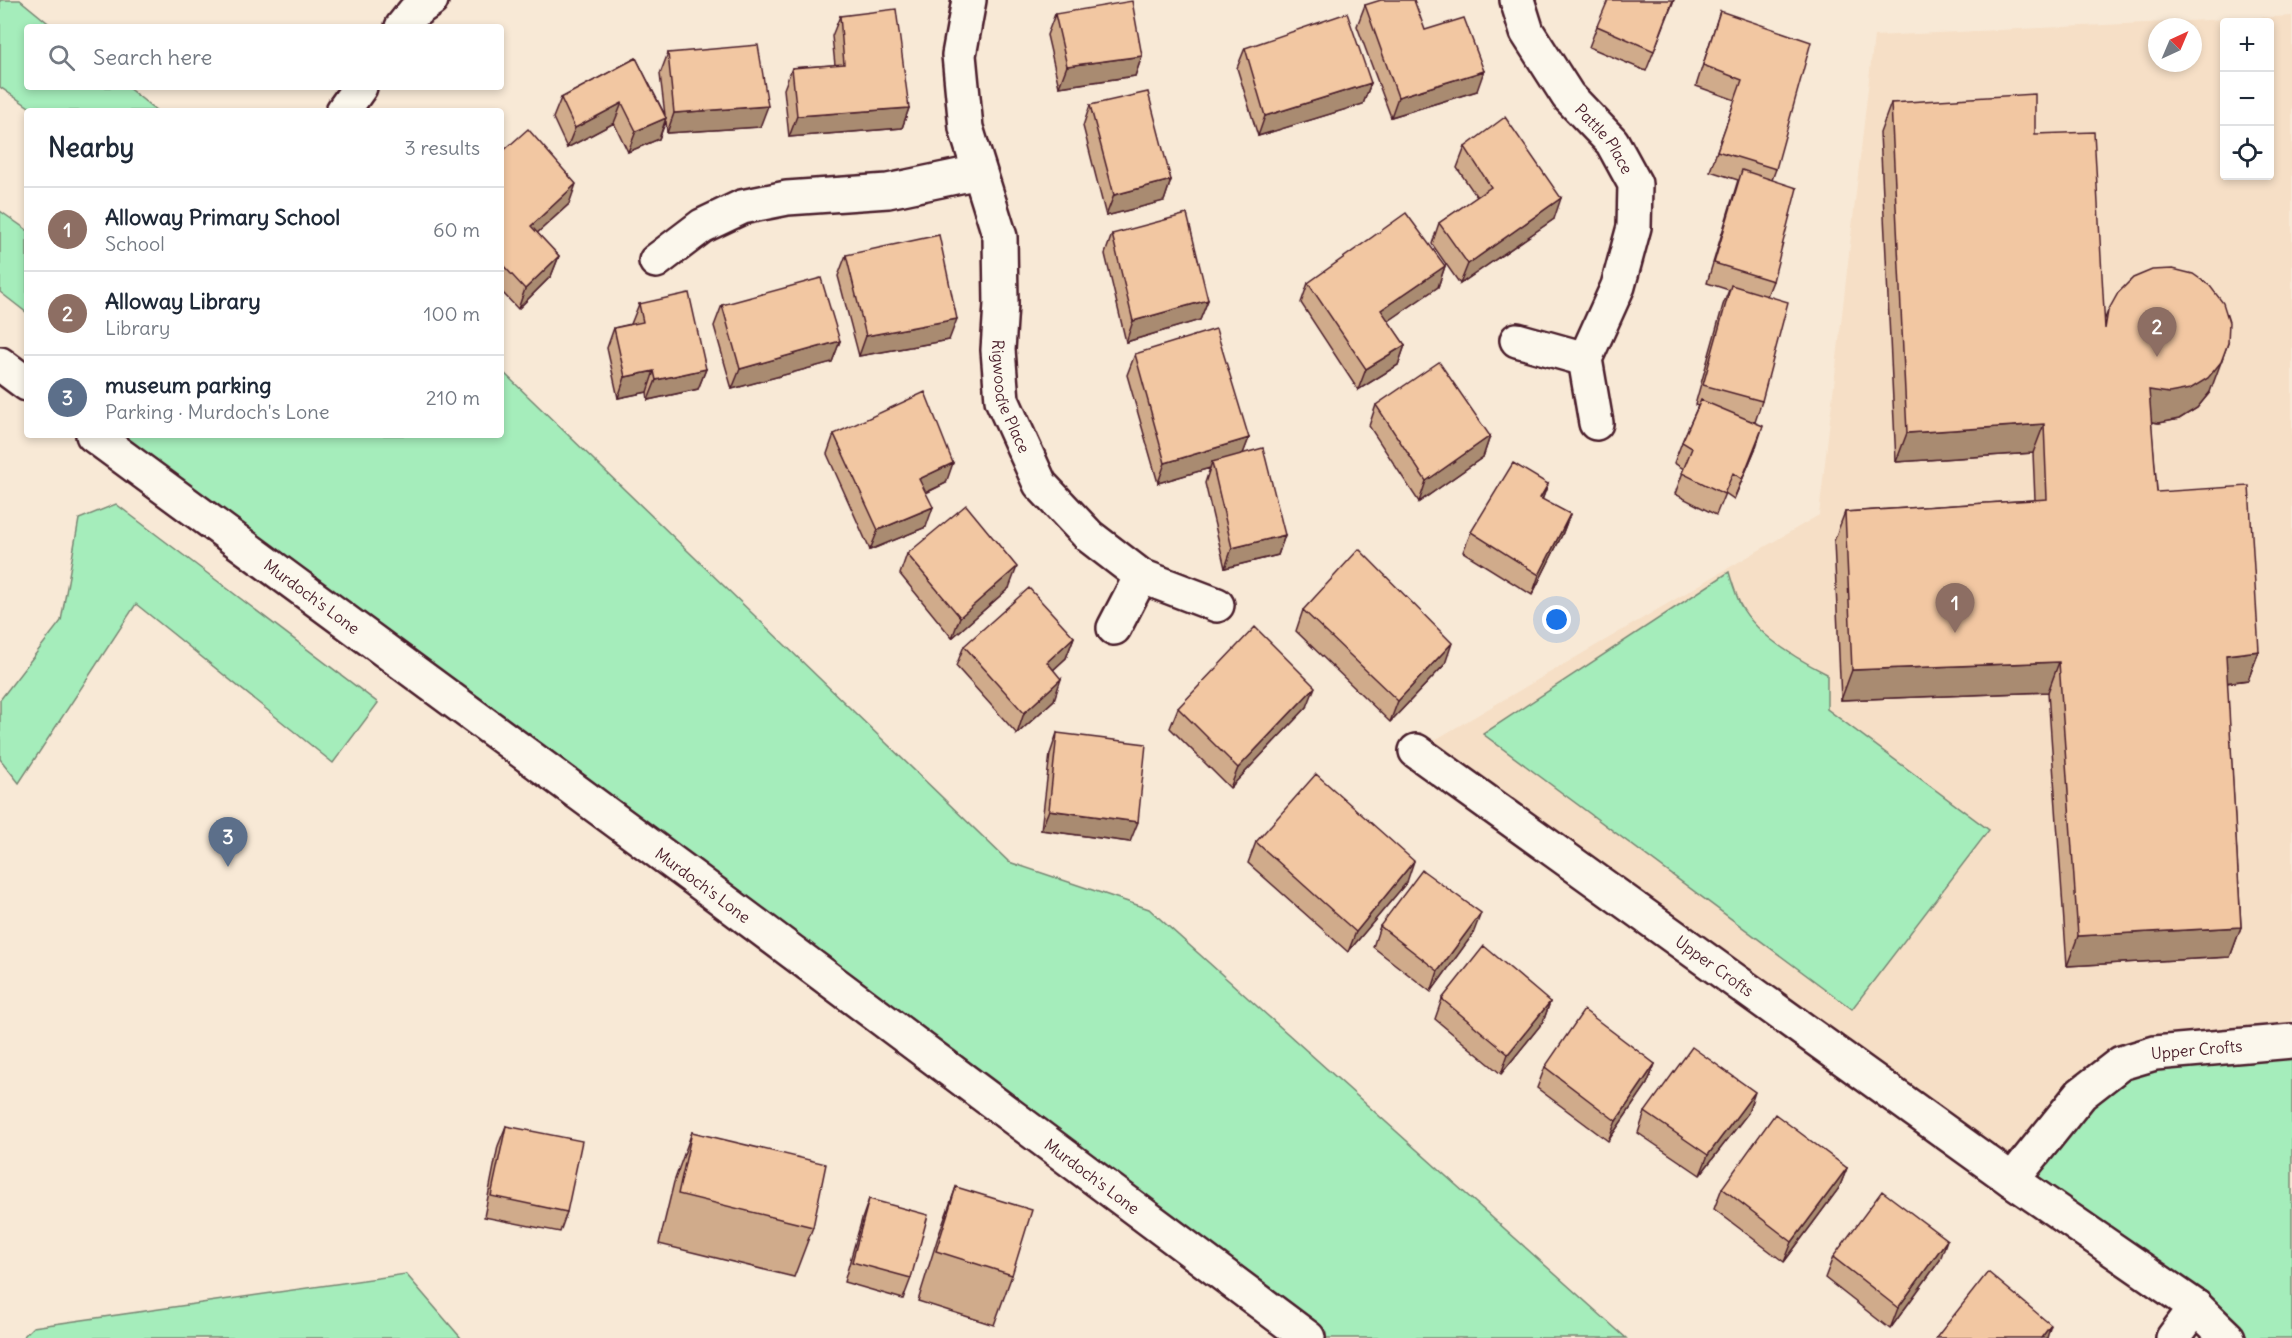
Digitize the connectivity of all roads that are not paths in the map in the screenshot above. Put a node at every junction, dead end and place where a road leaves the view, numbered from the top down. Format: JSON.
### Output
{"nodes":[{"id":1,"x":430,"y":0,"type":"edge"},
{"id":2,"x":969,"y":0,"type":"edge"},
{"id":3,"x":1517,"y":0,"type":"edge"},
{"id":4,"x":404,"y":24,"type":"edge"},
{"id":5,"x":358,"y":90,"type":"edge"},
{"id":6,"x":346,"y":108,"type":"edge"},
{"id":7,"x":979,"y":172,"type":"junction"},
{"id":8,"x":656,"y":261,"type":"dead end"},
{"id":9,"x":1517,"y":340,"type":"dead end"},
{"id":10,"x":1585,"y":359,"type":"junction"},
{"id":11,"x":0,"y":364,"type":"edge"},
{"id":12,"x":24,"y":382,"type":"edge"},
{"id":13,"x":1596,"y":423,"type":"dead end"},
{"id":14,"x":110,"y":440,"type":"edge"},
{"id":15,"x":1141,"y":576,"type":"junction"},
{"id":16,"x":1217,"y":604,"type":"dead end"},
{"id":17,"x":1114,"y":628,"type":"dead end"},
{"id":18,"x":1416,"y":751,"type":"dead end"},
{"id":19,"x":2292,"y":1041,"type":"edge"},
{"id":20,"x":2012,"y":1180,"type":"junction"},
{"id":21,"x":2196,"y":1307,"type":"junction"},
{"id":22,"x":1308,"y":1338,"type":"edge"},
{"id":23,"x":2173,"y":1338,"type":"edge"},
{"id":24,"x":2228,"y":1338,"type":"edge"}],
"edges":[{"from":1,"to":4,"type":"street"},
{"from":2,"to":7,"type":"street","name":"Rigwoodie Place"},
{"from":3,"to":10,"type":"street","name":"Pattle Place"},
{"from":5,"to":6,"type":"street"},
{"from":7,"to":8,"type":"street"},
{"from":7,"to":15,"type":"street","name":"Rigwoodie Place"},
{"from":9,"to":10,"type":"street"},
{"from":10,"to":13,"type":"street"},
{"from":11,"to":12,"type":"street"},
{"from":14,"to":22,"type":"street","name":"Murdoch's Lone"},
{"from":15,"to":16,"type":"street","name":"Rigwoodie Place"},
{"from":15,"to":17,"type":"street"},
{"from":18,"to":20,"type":"street","name":"Upper Crofts"},
{"from":19,"to":20,"type":"street","name":"Upper Crofts"},
{"from":20,"to":21,"type":"street","name":"Upper Crofts"},
{"from":21,"to":23,"type":"street"},
{"from":21,"to":24,"type":"street","name":"Upper Crofts"}]}
